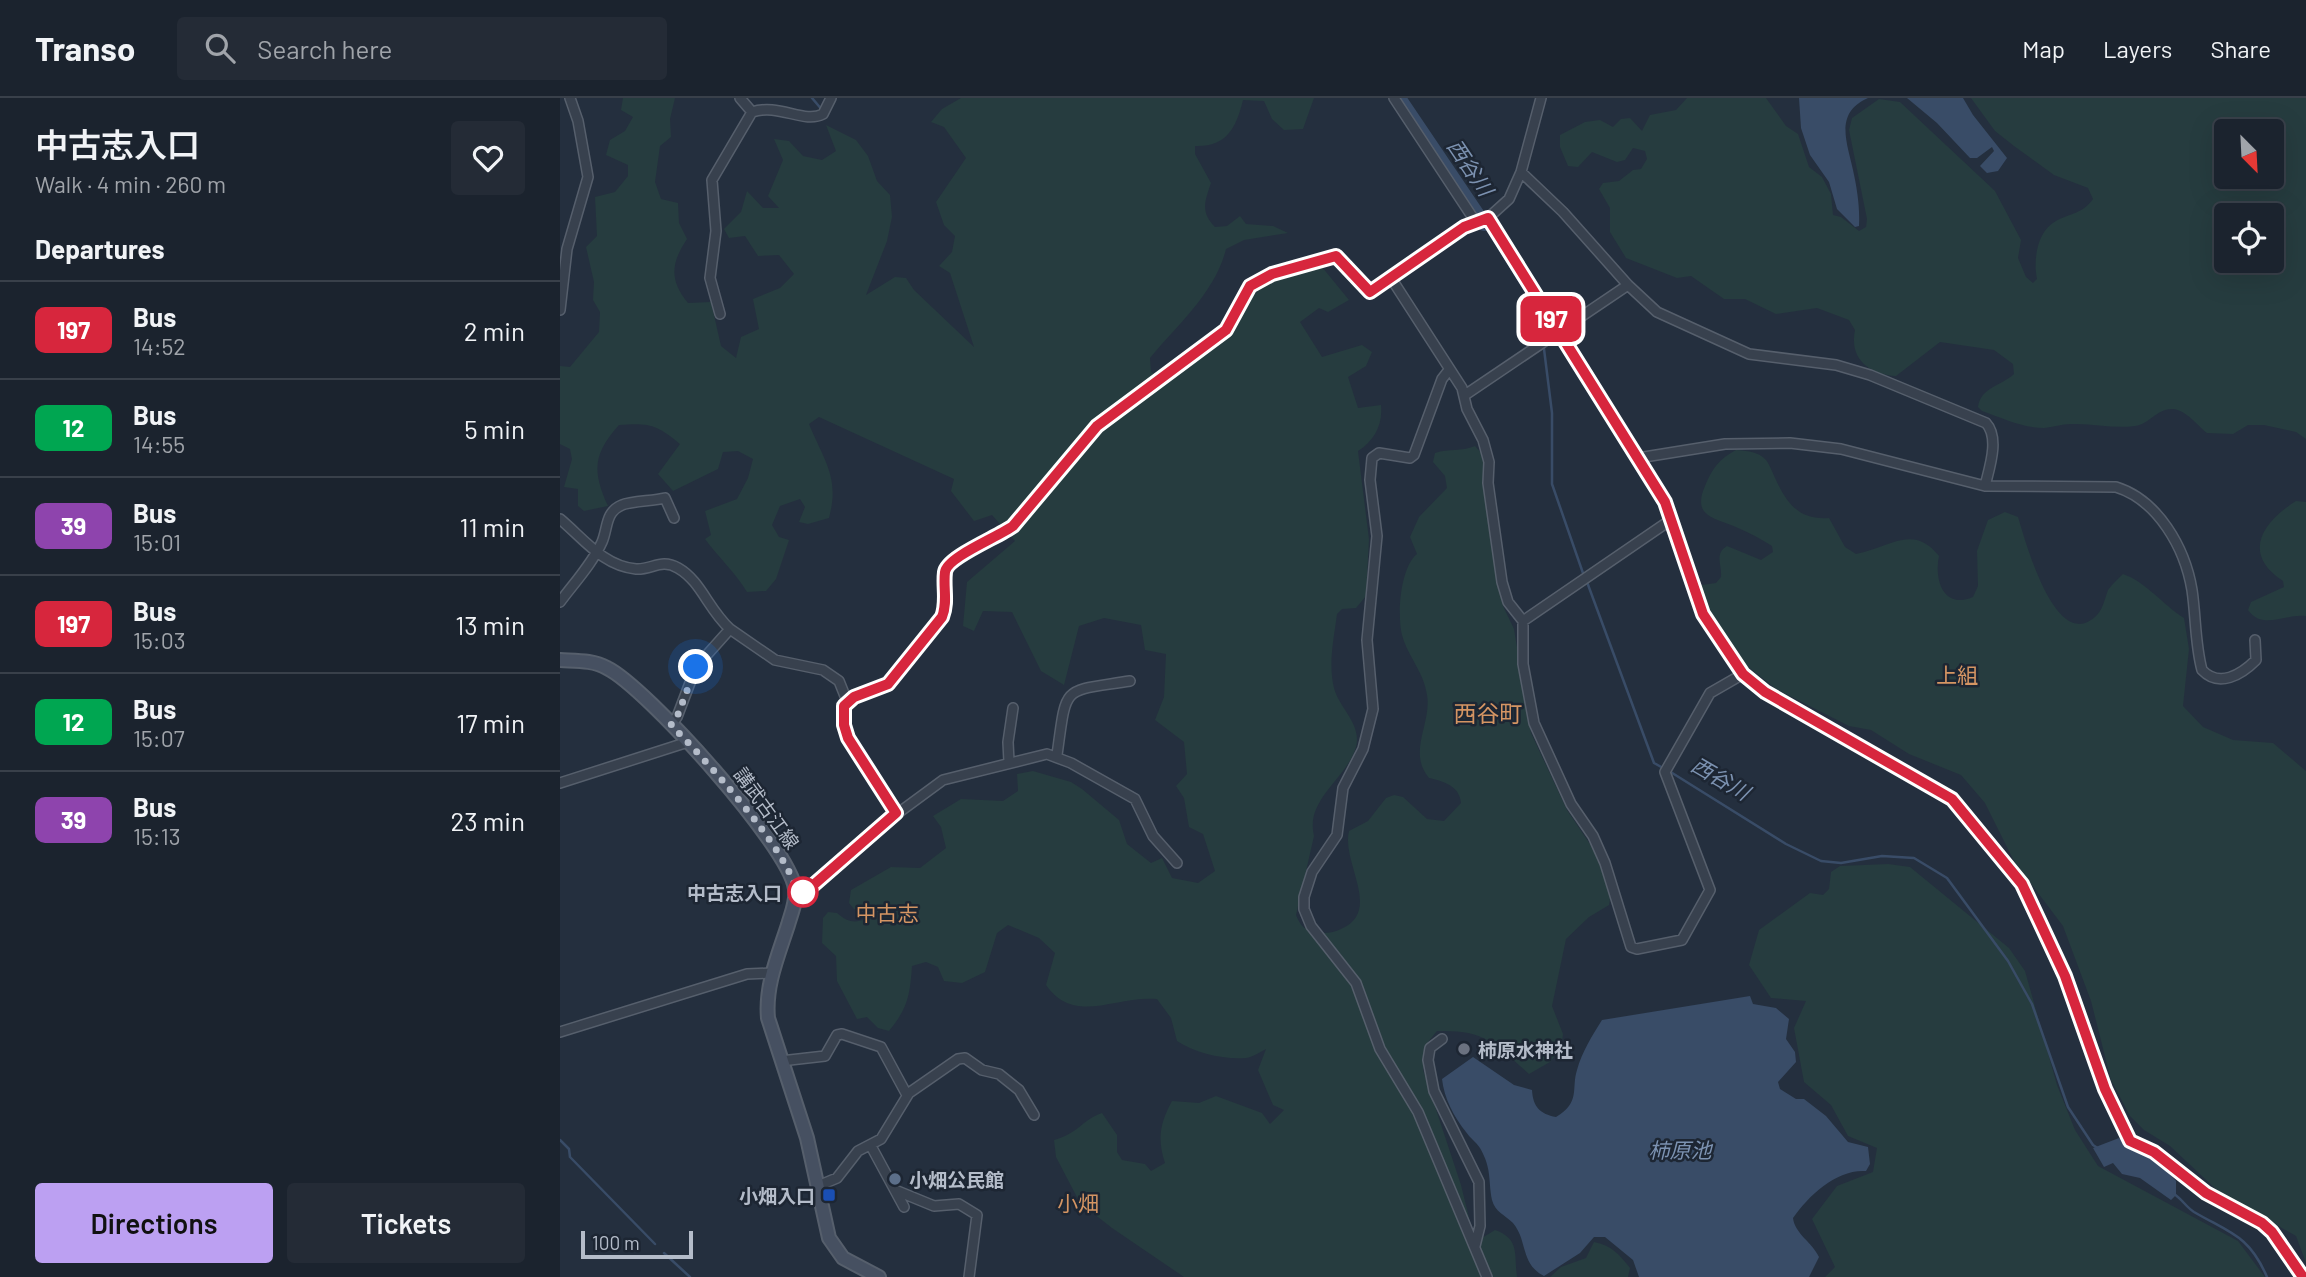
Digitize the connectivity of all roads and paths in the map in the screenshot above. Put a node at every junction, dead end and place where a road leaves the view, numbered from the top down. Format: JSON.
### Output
{"nodes":[{"id":1,"x":570,"y":98,"type":"edge"},
{"id":2,"x":740,"y":98,"type":"edge"},
{"id":3,"x":831,"y":98,"type":"edge"},
{"id":4,"x":1394,"y":98,"type":"edge"},
{"id":5,"x":1541,"y":98,"type":"edge"},
{"id":6,"x":751,"y":112,"type":"junction"},
{"id":7,"x":1521,"y":173,"type":"junction"},
{"id":8,"x":1488,"y":218,"type":"junction"},
{"id":9,"x":1475,"y":221,"type":"junction"},
{"id":10,"x":1391,"y":278,"type":"junction"},
{"id":11,"x":1628,"y":285,"type":"junction"},
{"id":12,"x":560,"y":310,"type":"edge"},
{"id":13,"x":720,"y":313,"type":"dead end"},
{"id":14,"x":1560,"y":333,"type":"junction"},
{"id":15,"x":1450,"y":370,"type":"junction"},
{"id":16,"x":1465,"y":395,"type":"junction"},
{"id":17,"x":1638,"y":458,"type":"junction"},
{"id":18,"x":1984,"y":486,"type":"junction"},
{"id":19,"x":674,"y":518,"type":"dead end"},
{"id":20,"x":560,"y":519,"type":"edge"},
{"id":21,"x":1672,"y":519,"type":"junction"},
{"id":22,"x":597,"y":553,"type":"junction"},
{"id":23,"x":560,"y":602,"type":"edge"},
{"id":24,"x":1522,"y":621,"type":"junction"},
{"id":25,"x":730,"y":629,"type":"junction"},
{"id":26,"x":2255,"y":640,"type":"dead end"},
{"id":27,"x":560,"y":660,"type":"edge"},
{"id":28,"x":1743,"y":674,"type":"junction"},
{"id":29,"x":1130,"y":681,"type":"dead end"},
{"id":30,"x":847,"y":701,"type":"junction"},
{"id":31,"x":1013,"y":708,"type":"dead end"},
{"id":32,"x":671,"y":725,"type":"junction"},
{"id":33,"x":688,"y":742,"type":"junction"},
{"id":34,"x":1056,"y":755,"type":"junction"},
{"id":35,"x":1009,"y":762,"type":"junction"},
{"id":36,"x":560,"y":783,"type":"edge"},
{"id":37,"x":896,"y":813,"type":"junction"},
{"id":38,"x":1177,"y":863,"type":"dead end"},
{"id":39,"x":796,"y":894,"type":"junction"},
{"id":40,"x":772,"y":974,"type":"junction"},
{"id":41,"x":560,"y":1032,"type":"edge"},
{"id":42,"x":1442,"y":1039,"type":"dead end"},
{"id":43,"x":781,"y":1061,"type":"junction"},
{"id":44,"x":906,"y":1095,"type":"junction"},
{"id":45,"x":1034,"y":1115,"type":"dead end"},
{"id":46,"x":871,"y":1146,"type":"junction"},
{"id":47,"x":818,"y":1186,"type":"junction"},
{"id":48,"x":895,"y":1190,"type":"junction"},
{"id":49,"x":904,"y":1207,"type":"dead end"},
{"id":50,"x":1475,"y":1246,"type":"junction"},
{"id":51,"x":879,"y":1277,"type":"edge"},
{"id":52,"x":969,"y":1277,"type":"edge"},
{"id":53,"x":1487,"y":1277,"type":"edge"},
{"id":54,"x":2303,"y":1277,"type":"edge"}],
"edges":[{"from":1,"to":12,"type":"street"},
{"from":2,"to":6,"type":"street"},
{"from":3,"to":6,"type":"street"},
{"from":4,"to":9,"type":"street"},
{"from":5,"to":7,"type":"street"},
{"from":6,"to":13,"type":"street"},
{"from":7,"to":8,"type":"street"},
{"from":7,"to":11,"type":"street"},
{"from":8,"to":9,"type":"street"},
{"from":8,"to":14,"type":"street"},
{"from":9,"to":10,"type":"street"},
{"from":10,"to":15,"type":"street"},
{"from":10,"to":30,"type":"street"},
{"from":11,"to":14,"type":"street"},
{"from":11,"to":18,"type":"street"},
{"from":14,"to":16,"type":"street"},
{"from":14,"to":17,"type":"street"},
{"from":15,"to":16,"type":"street"},
{"from":15,"to":50,"type":"street"},
{"from":16,"to":24,"type":"street"},
{"from":17,"to":18,"type":"street"},
{"from":17,"to":21,"type":"street"},
{"from":18,"to":26,"type":"street"},
{"from":19,"to":22,"type":"street"},
{"from":20,"to":22,"type":"street"},
{"from":21,"to":24,"type":"street"},
{"from":21,"to":28,"type":"street"},
{"from":22,"to":23,"type":"street"},
{"from":22,"to":25,"type":"street"},
{"from":24,"to":28,"type":"street"},
{"from":25,"to":30,"type":"street"},
{"from":25,"to":32,"type":"street"},
{"from":27,"to":32,"type":"main road","name":"講武古江線"},
{"from":28,"to":54,"type":"street"},
{"from":29,"to":34,"type":"street"},
{"from":30,"to":37,"type":"street"},
{"from":31,"to":35,"type":"street"},
{"from":32,"to":33,"type":"main road","name":"講武古江線"},
{"from":33,"to":36,"type":"street"},
{"from":33,"to":39,"type":"main road","name":"講武古江線"},
{"from":34,"to":35,"type":"street"},
{"from":34,"to":38,"type":"street"},
{"from":35,"to":37,"type":"street"},
{"from":37,"to":39,"type":"street"},
{"from":39,"to":40,"type":"main road"},
{"from":40,"to":41,"type":"street"},
{"from":40,"to":43,"type":"main road"},
{"from":42,"to":50,"type":"street"},
{"from":43,"to":44,"type":"street"},
{"from":43,"to":47,"type":"main road"},
{"from":44,"to":45,"type":"street"},
{"from":44,"to":46,"type":"street"},
{"from":46,"to":47,"type":"street"},
{"from":46,"to":48,"type":"street"},
{"from":47,"to":51,"type":"main road"},
{"from":48,"to":49,"type":"street"},
{"from":48,"to":52,"type":"street"},
{"from":50,"to":53,"type":"street"}]}
